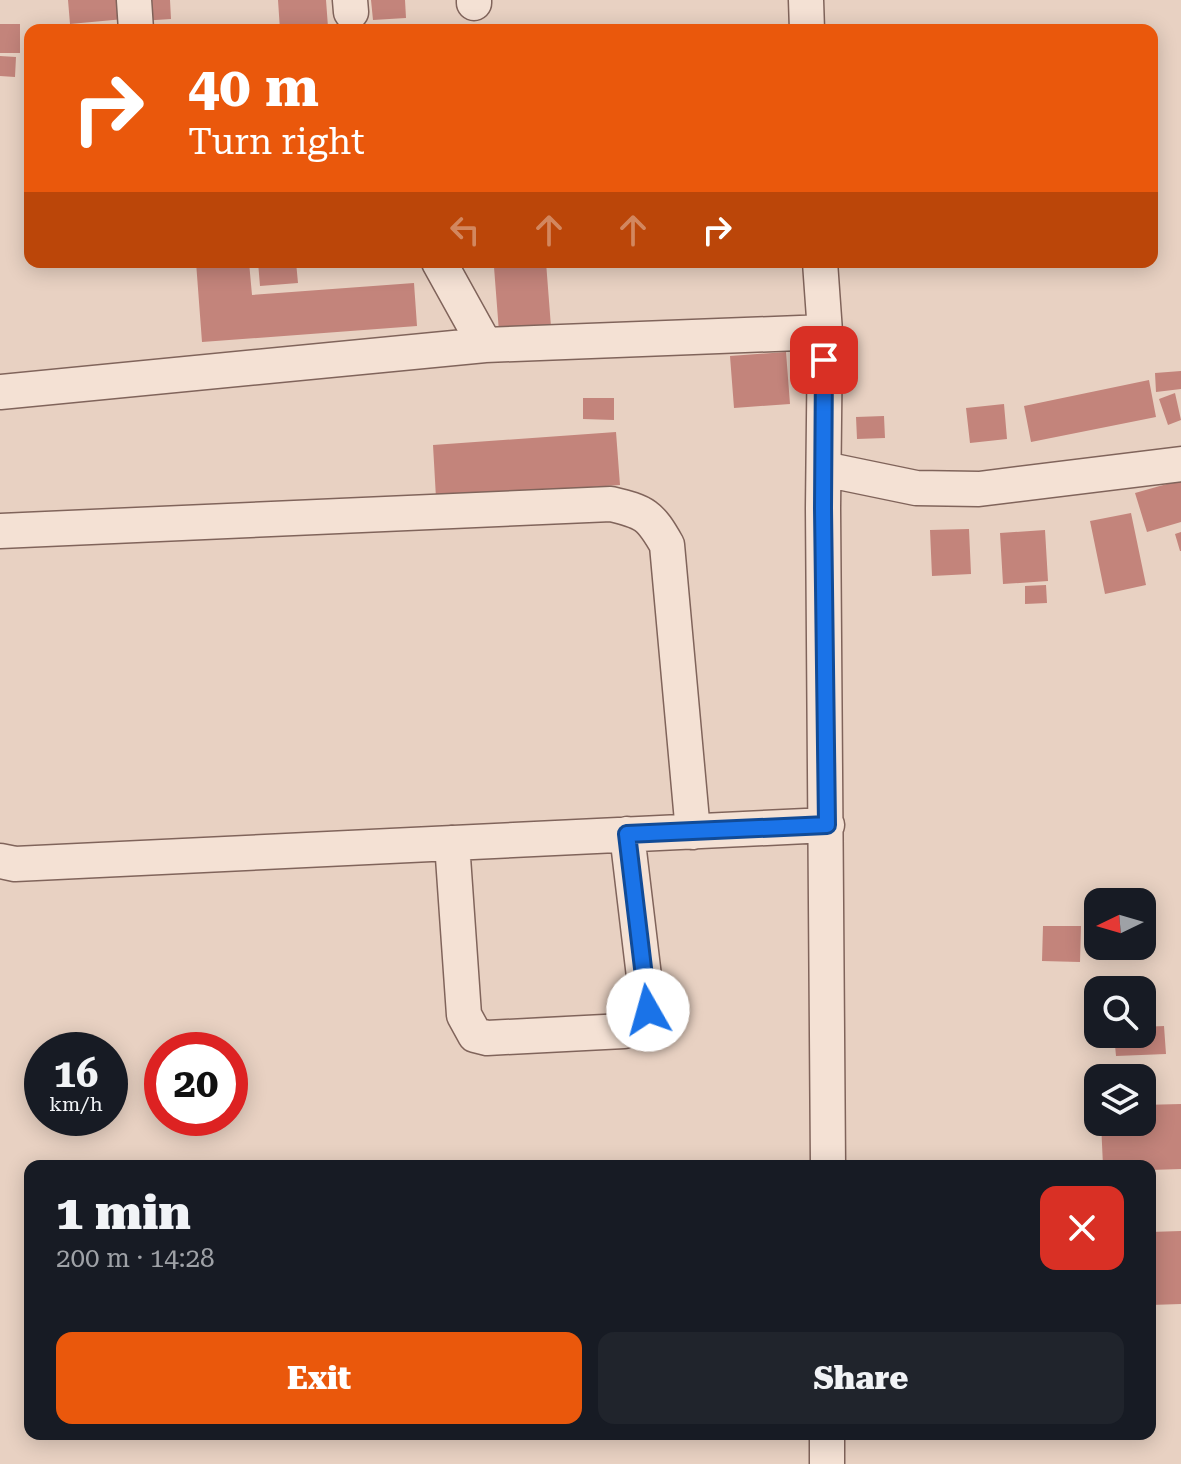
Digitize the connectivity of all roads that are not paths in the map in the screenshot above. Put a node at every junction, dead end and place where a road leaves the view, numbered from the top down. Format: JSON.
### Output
{"nodes":[{"id":1,"x":134,"y":0,"type":"edge"},
{"id":2,"x":806,"y":0,"type":"edge"},
{"id":3,"x":136,"y":24,"type":"edge"},
{"id":4,"x":807,"y":24,"type":"edge"},
{"id":5,"x":442,"y":268,"type":"edge"},
{"id":6,"x":820,"y":268,"type":"edge"},
{"id":7,"x":825,"y":332,"type":"junction"},
{"id":8,"x":485,"y":345,"type":"junction"},
{"id":9,"x":0,"y":392,"type":"edge"},
{"id":10,"x":1181,"y":464,"type":"edge"},
{"id":11,"x":824,"y":469,"type":"junction"},
{"id":12,"x":0,"y":531,"type":"edge"},
{"id":13,"x":827,"y":825,"type":"junction"},
{"id":14,"x":693,"y":832,"type":"junction"},
{"id":15,"x":627,"y":834,"type":"junction"},
{"id":16,"x":452,"y":843,"type":"junction"},
{"id":17,"x":0,"y":861,"type":"edge"},
{"id":18,"x":828,"y":1160,"type":"edge"},
{"id":19,"x":827,"y":1440,"type":"edge"},
{"id":20,"x":827,"y":1464,"type":"edge"}],
"edges":[{"from":1,"to":3,"type":"street"},
{"from":2,"to":4,"type":"street"},
{"from":5,"to":8,"type":"street"},
{"from":6,"to":7,"type":"street"},
{"from":7,"to":8,"type":"street"},
{"from":7,"to":11,"type":"street"},
{"from":8,"to":9,"type":"street"},
{"from":10,"to":11,"type":"street"},
{"from":11,"to":13,"type":"street"},
{"from":12,"to":14,"type":"street"},
{"from":13,"to":14,"type":"street"},
{"from":13,"to":18,"type":"street"},
{"from":14,"to":15,"type":"street"},
{"from":15,"to":16,"type":"street"},
{"from":15,"to":16,"type":"street"},
{"from":16,"to":17,"type":"street"},
{"from":19,"to":20,"type":"street"}]}
